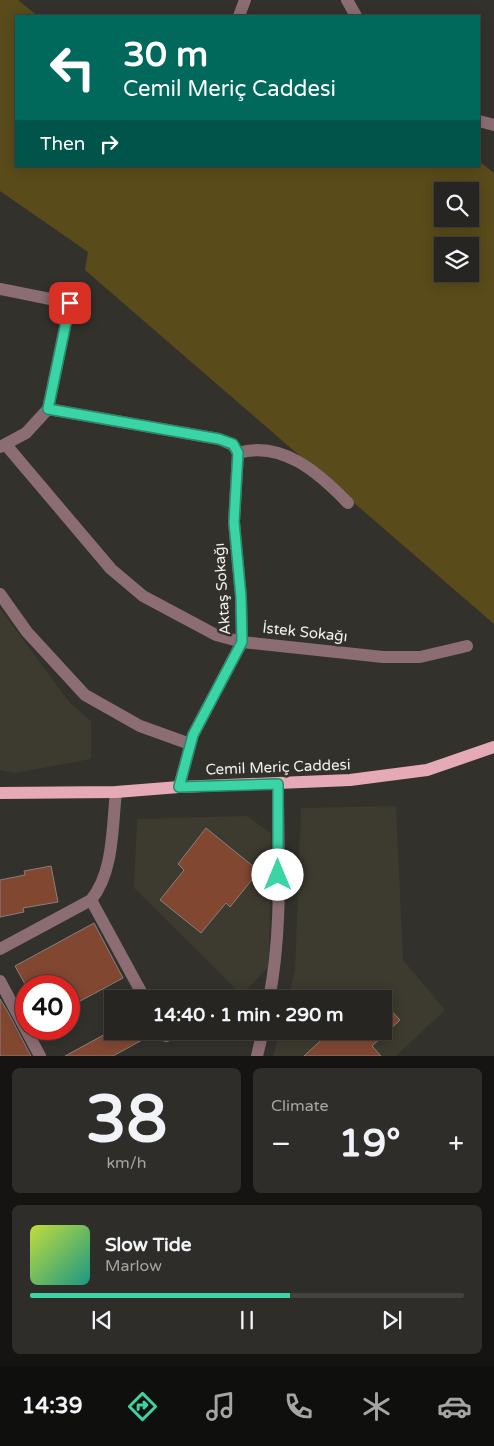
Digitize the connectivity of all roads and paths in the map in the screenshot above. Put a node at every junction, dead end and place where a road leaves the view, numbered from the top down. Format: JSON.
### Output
{"nodes":[{"id":1,"x":245,"y":0,"type":"edge"},
{"id":2,"x":347,"y":0,"type":"edge"},
{"id":3,"x":240,"y":15,"type":"edge"},
{"id":4,"x":355,"y":15,"type":"edge"},
{"id":5,"x":480,"y":121,"type":"edge"},
{"id":6,"x":494,"y":125,"type":"edge"},
{"id":7,"x":0,"y":289,"type":"edge"},
{"id":8,"x":48,"y":409,"type":"junction"},
{"id":9,"x":3,"y":446,"type":"edge"},
{"id":10,"x":238,"y":453,"type":"junction"},
{"id":11,"x":348,"y":503,"type":"dead end"},
{"id":12,"x":0,"y":594,"type":"edge"},
{"id":13,"x":242,"y":642,"type":"junction"},
{"id":14,"x":467,"y":646,"type":"dead end"},
{"id":15,"x":190,"y":744,"type":"junction"},
{"id":16,"x":494,"y":747,"type":"edge"},
{"id":17,"x":278,"y":784,"type":"junction"},
{"id":18,"x":179,"y":787,"type":"junction"},
{"id":19,"x":116,"y":792,"type":"junction"},
{"id":20,"x":0,"y":793,"type":"edge"},
{"id":21,"x":91,"y":900,"type":"junction"},
{"id":22,"x":0,"y":949,"type":"edge"},
{"id":23,"x":0,"y":981,"type":"edge"},
{"id":24,"x":140,"y":990,"type":"edge"},
{"id":25,"x":271,"y":990,"type":"edge"},
{"id":26,"x":261,"y":1040,"type":"edge"},
{"id":27,"x":40,"y":1056,"type":"edge"},
{"id":28,"x":257,"y":1056,"type":"edge"}],
"edges":[{"from":1,"to":3,"type":"street"},
{"from":2,"to":4,"type":"street"},
{"from":5,"to":6,"type":"street"},
{"from":7,"to":8,"type":"street"},
{"from":8,"to":9,"type":"street"},
{"from":8,"to":10,"type":"street"},
{"from":9,"to":13,"type":"street","name":"İstek Sokağı"},
{"from":10,"to":11,"type":"street"},
{"from":10,"to":13,"type":"street","name":"Aktaş Sokağı"},
{"from":12,"to":15,"type":"street"},
{"from":13,"to":14,"type":"street","name":"İstek Sokağı"},
{"from":13,"to":15,"type":"street","name":"Aktaş Sokağı"},
{"from":15,"to":18,"type":"street","name":"Aktaş Sokağı"},
{"from":16,"to":17,"type":"main road","name":"Cemil Meriç Caddesi"},
{"from":17,"to":18,"type":"main road","name":"Cemil Meriç Caddesi"},
{"from":17,"to":25,"type":"street"},
{"from":18,"to":19,"type":"main road","name":"Cemil Meriç Caddesi"},
{"from":19,"to":20,"type":"main road","name":"Cemil Meriç Caddesi"},
{"from":19,"to":21,"type":"street"},
{"from":21,"to":22,"type":"street"},
{"from":21,"to":24,"type":"street"},
{"from":23,"to":27,"type":"street"},
{"from":26,"to":28,"type":"street"}]}
